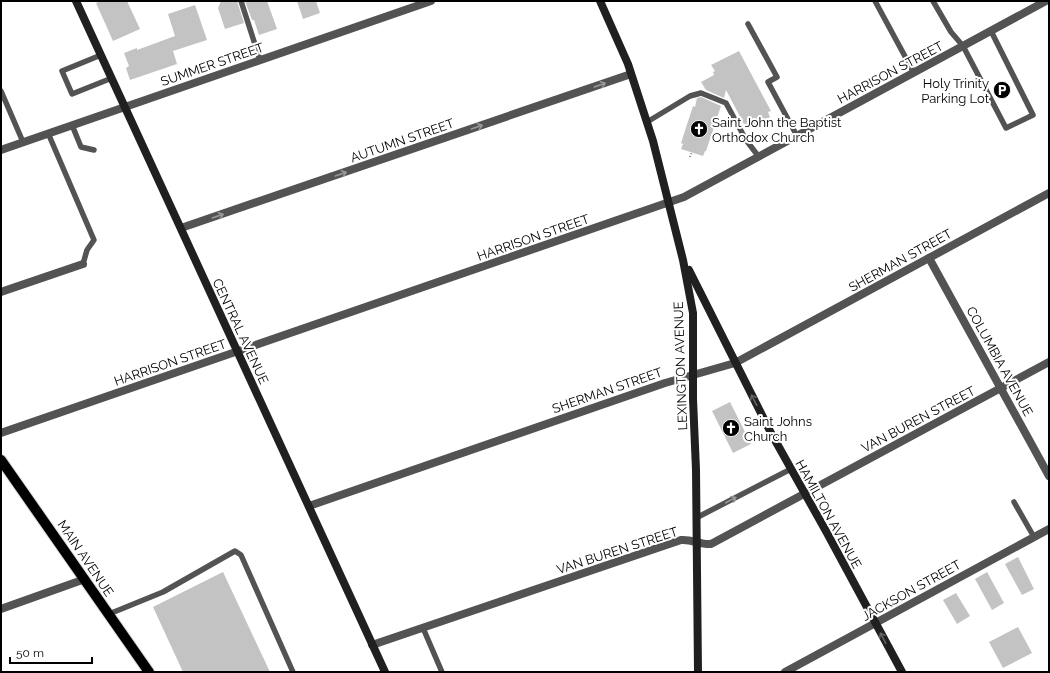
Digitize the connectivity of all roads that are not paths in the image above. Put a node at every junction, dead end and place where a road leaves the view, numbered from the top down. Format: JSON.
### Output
{"nodes":[{"id":1,"x":76,"y":1,"type":"edge"},
{"id":2,"x":241,"y":1,"type":"edge"},
{"id":3,"x":431,"y":1,"type":"edge"},
{"id":4,"x":600,"y":1,"type":"edge"},
{"id":5,"x":875,"y":1,"type":"edge"},
{"id":6,"x":933,"y":1,"type":"edge"},
{"id":7,"x":1046,"y":1,"type":"edge"},
{"id":8,"x":748,"y":24,"type":"dead end"},
{"id":9,"x":991,"y":31,"type":"junction"},
{"id":10,"x":964,"y":46,"type":"junction"},
{"id":11,"x":101,"y":55,"type":"junction"},
{"id":12,"x":260,"y":60,"type":"junction"},
{"id":13,"x":914,"y":73,"type":"junction"},
{"id":14,"x":631,"y":74,"type":"junction"},
{"id":15,"x":112,"y":78,"type":"junction"},
{"id":16,"x":1,"y":90,"type":"edge"},
{"id":17,"x":125,"y":106,"type":"junction"},
{"id":18,"x":647,"y":122,"type":"junction"},
{"id":19,"x":72,"y":125,"type":"junction"},
{"id":20,"x":48,"y":133,"type":"junction"},
{"id":21,"x":797,"y":136,"type":"junction"},
{"id":22,"x":24,"y":142,"type":"junction"},
{"id":23,"x":1,"y":150,"type":"edge"},
{"id":24,"x":94,"y":150,"type":"dead end"},
{"id":25,"x":759,"y":157,"type":"junction"},
{"id":26,"x":1049,"y":192,"type":"edge"},
{"id":27,"x":669,"y":202,"type":"junction"},
{"id":28,"x":181,"y":228,"type":"junction"},
{"id":29,"x":929,"y":258,"type":"junction"},
{"id":30,"x":683,"y":260,"type":"junction"},
{"id":31,"x":83,"y":264,"type":"joint"},
{"id":32,"x":1,"y":292,"type":"edge"},
{"id":33,"x":238,"y":352,"type":"junction"},
{"id":34,"x":1049,"y":362,"type":"edge"},
{"id":35,"x":736,"y":363,"type":"junction"},
{"id":36,"x":693,"y":376,"type":"junction"},
{"id":37,"x":1001,"y":388,"type":"junction"},
{"id":38,"x":1,"y":433,"type":"edge"},
{"id":39,"x":1,"y":460,"type":"edge"},
{"id":40,"x":791,"y":468,"type":"junction"},
{"id":41,"x":1049,"y":476,"type":"edge"},
{"id":42,"x":805,"y":494,"type":"junction"},
{"id":43,"x":1014,"y":502,"type":"dead end"},
{"id":44,"x":309,"y":506,"type":"junction"},
{"id":45,"x":696,"y":518,"type":"junction"},
{"id":46,"x":1049,"y":529,"type":"edge"},
{"id":47,"x":1034,"y":537,"type":"junction"},
{"id":48,"x":697,"y":542,"type":"junction"},
{"id":49,"x":85,"y":579,"type":"junction"},
{"id":50,"x":1,"y":609,"type":"edge"},
{"id":51,"x":109,"y":614,"type":"junction"},
{"id":52,"x":875,"y":623,"type":"junction"},
{"id":53,"x":423,"y":628,"type":"junction"},
{"id":54,"x":372,"y":645,"type":"junction"},
{"id":55,"x":148,"y":672,"type":"edge"},
{"id":56,"x":293,"y":672,"type":"edge"},
{"id":57,"x":385,"y":672,"type":"edge"},
{"id":58,"x":442,"y":672,"type":"edge"},
{"id":59,"x":698,"y":672,"type":"edge"},
{"id":60,"x":785,"y":672,"type":"edge"},
{"id":61,"x":902,"y":672,"type":"edge"}],
"edges":[{"from":1,"to":11,"type":"main road","name":"CENTRAL AVENUE"},
{"from":2,"to":12,"type":"lane"},
{"from":3,"to":12,"type":"street","name":"SUMMER STREET"},
{"from":4,"to":14,"type":"main road","name":"LEXINGTON AVENUE"},
{"from":5,"to":13,"type":"lane"},
{"from":6,"to":10,"type":"lane"},
{"from":7,"to":9,"type":"street","name":"HARRISON STREET"},
{"from":8,"to":21,"type":"lane"},
{"from":9,"to":10,"type":"street","name":"HARRISON STREET"},
{"from":9,"to":10,"type":"lane"},
{"from":10,"to":13,"type":"street","name":"HARRISON STREET"},
{"from":11,"to":15,"type":"main road","name":"CENTRAL AVENUE"},
{"from":11,"to":15,"type":"lane"},
{"from":12,"to":17,"type":"street","name":"SUMMER STREET"},
{"from":13,"to":21,"type":"street","name":"HARRISON STREET"},
{"from":14,"to":18,"type":"main road","name":"LEXINGTON AVENUE"},
{"from":28,"to":14,"type":"street","name":"AUTUMN STREET","one_way":true},
{"from":15,"to":17,"type":"main road","name":"CENTRAL AVENUE"},
{"from":16,"to":22,"type":"lane"},
{"from":17,"to":19,"type":"street","name":"SUMMER STREET"},
{"from":17,"to":28,"type":"main road","name":"CENTRAL AVENUE"},
{"from":18,"to":25,"type":"lane"},
{"from":18,"to":27,"type":"main road","name":"LEXINGTON AVENUE"},
{"from":19,"to":20,"type":"street","name":"SUMMER STREET"},
{"from":19,"to":24,"type":"lane"},
{"from":20,"to":22,"type":"street","name":"SUMMER STREET"},
{"from":20,"to":31,"type":"lane"},
{"from":21,"to":25,"type":"street","name":"HARRISON STREET"},
{"from":22,"to":23,"type":"street","name":"SUMMER STREET"},
{"from":25,"to":27,"type":"street","name":"HARRISON STREET"},
{"from":26,"to":29,"type":"street","name":"SHERMAN STREET"},
{"from":27,"to":30,"type":"main road","name":"LEXINGTON AVENUE"},
{"from":27,"to":33,"type":"street","name":"HARRISON STREET"},
{"from":28,"to":33,"type":"main road","name":"CENTRAL AVENUE"},
{"from":29,"to":35,"type":"street","name":"SHERMAN STREET"},
{"from":29,"to":37,"type":"street","name":"COLUMBIA AVENUE"},
{"from":30,"to":35,"type":"main road","name":"HAMILTON AVENUE"},
{"from":30,"to":36,"type":"main road","name":"LEXINGTON AVENUE"},
{"from":31,"to":32,"type":"street"},
{"from":33,"to":38,"type":"street","name":"HARRISON STREET"},
{"from":33,"to":44,"type":"main road","name":"CENTRAL AVENUE"},
{"from":34,"to":37,"type":"street","name":"VAN BUREN STREET"},
{"from":35,"to":36,"type":"street","name":"SHERMAN STREET"},
{"from":40,"to":35,"type":"main road","name":"HAMILTON AVENUE","one_way":true},
{"from":36,"to":44,"type":"street","name":"SHERMAN STREET"},
{"from":36,"to":45,"type":"main road","name":"LEXINGTON AVENUE"},
{"from":37,"to":41,"type":"street","name":"COLUMBIA AVENUE"},
{"from":37,"to":42,"type":"street","name":"VAN BUREN STREET"},
{"from":39,"to":49,"type":"main road","name":"MAIN AVENUE"},
{"from":40,"to":42,"type":"main road","name":"HAMILTON AVENUE"},
{"from":45,"to":40,"type":"lane","one_way":true},
{"from":42,"to":48,"type":"street","name":"VAN BUREN STREET"},
{"from":42,"to":52,"type":"main road","name":"HAMILTON AVENUE"},
{"from":43,"to":47,"type":"lane"},
{"from":44,"to":54,"type":"main road","name":"CENTRAL AVENUE"},
{"from":45,"to":48,"type":"main road","name":"LEXINGTON AVENUE"},
{"from":46,"to":47,"type":"street","name":"JACKSON STREET"},
{"from":47,"to":52,"type":"street","name":"JACKSON STREET"},
{"from":48,"to":53,"type":"street","name":"VAN BUREN STREET"},
{"from":48,"to":59,"type":"main road","name":"LEXINGTON AVENUE"},
{"from":49,"to":50,"type":"street"},
{"from":49,"to":51,"type":"main road","name":"MAIN AVENUE"},
{"from":51,"to":55,"type":"main road","name":"MAIN AVENUE"},
{"from":51,"to":56,"type":"lane"},
{"from":52,"to":60,"type":"street","name":"JACKSON STREET"},
{"from":61,"to":52,"type":"main road","name":"HAMILTON AVENUE","one_way":true},
{"from":53,"to":54,"type":"street","name":"VAN BUREN STREET"},
{"from":53,"to":58,"type":"lane"},
{"from":54,"to":57,"type":"main road","name":"CENTRAL AVENUE"}]}
